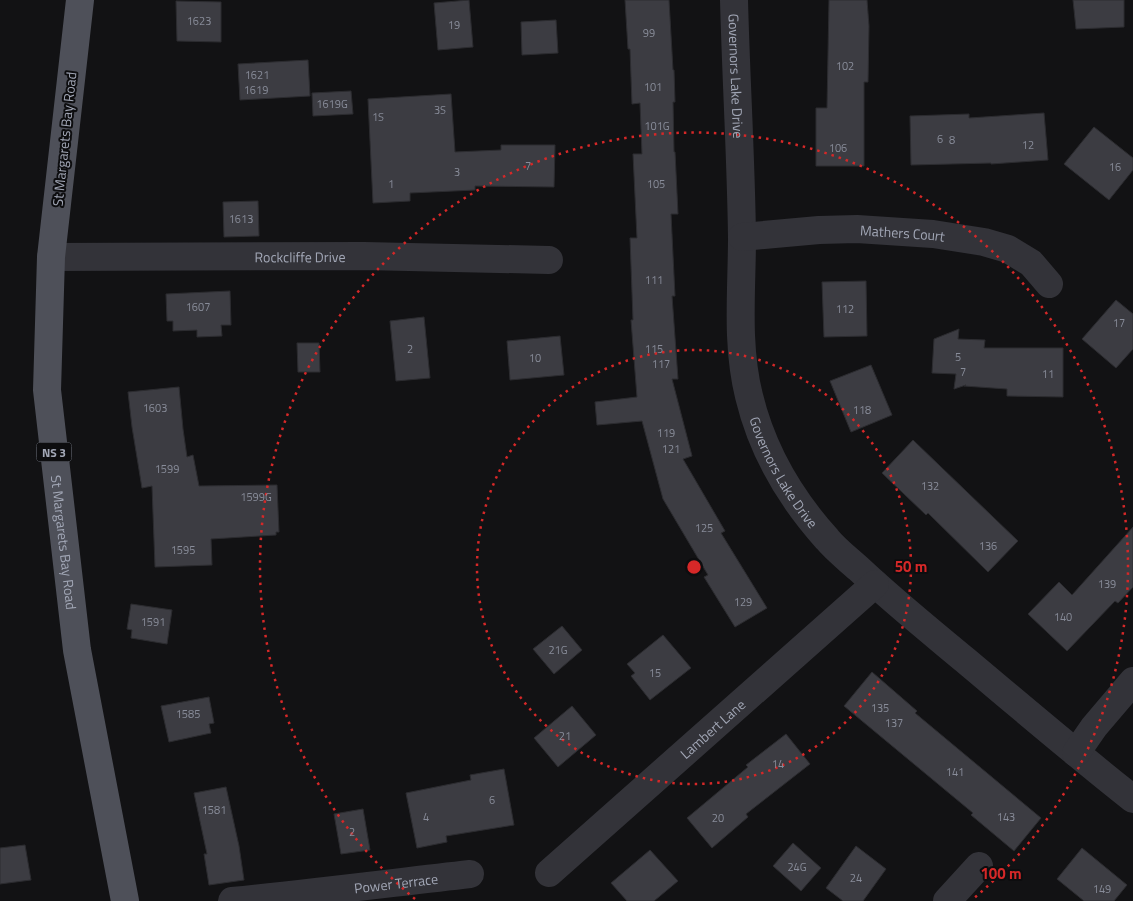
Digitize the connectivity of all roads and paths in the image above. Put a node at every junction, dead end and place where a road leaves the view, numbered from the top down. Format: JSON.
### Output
{"nodes":[{"id":1,"x":80,"y":0,"type":"edge"},
{"id":2,"x":734,"y":0,"type":"edge"},
{"id":3,"x":742,"y":237,"type":"junction"},
{"id":4,"x":51,"y":257,"type":"junction"},
{"id":5,"x":549,"y":260,"type":"dead end"},
{"id":6,"x":1050,"y":284,"type":"dead end"},
{"id":7,"x":876,"y":584,"type":"junction"},
{"id":8,"x":1133,"y":681,"type":"edge"},
{"id":9,"x":1076,"y":753,"type":"junction"},
{"id":10,"x":1133,"y":799,"type":"edge"},
{"id":11,"x":979,"y":866,"type":"dead end"},
{"id":12,"x":470,"y":874,"type":"dead end"},
{"id":13,"x":549,"y":874,"type":"dead end"},
{"id":14,"x":125,"y":901,"type":"edge"},
{"id":15,"x":232,"y":901,"type":"edge"},
{"id":16,"x":947,"y":901,"type":"edge"}],
"edges":[{"from":1,"to":4,"type":"main road","name":"St Margarets Bay Road","number":"NS 3"},
{"from":2,"to":3,"type":"street","name":"Governors Lake Drive"},
{"from":3,"to":6,"type":"street","name":"Mathers Court"},
{"from":3,"to":7,"type":"street","name":"Governors Lake Drive"},
{"from":4,"to":5,"type":"street","name":"Rockcliffe Drive"},
{"from":4,"to":14,"type":"main road","name":"St Margarets Bay Road","number":"NS 3"},
{"from":7,"to":9,"type":"street","name":"Governors Lake Drive"},
{"from":7,"to":13,"type":"street","name":"Lambert Lane"},
{"from":8,"to":9,"type":"street"},
{"from":9,"to":10,"type":"street","name":"Governors Lake Drive"},
{"from":11,"to":16,"type":"street"},
{"from":12,"to":15,"type":"street","name":"Power Terrace"}]}
